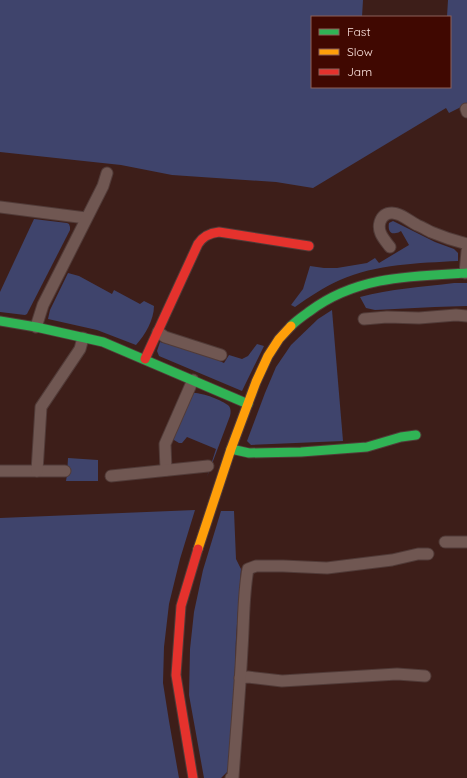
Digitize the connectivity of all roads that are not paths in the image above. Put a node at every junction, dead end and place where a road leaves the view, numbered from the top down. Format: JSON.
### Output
{"nodes":[{"id":1,"x":107,"y":173,"type":"dead end"},
{"id":2,"x":0,"y":207,"type":"edge"},
{"id":3,"x":86,"y":218,"type":"junction"},
{"id":4,"x":467,"y":244,"type":"edge"},
{"id":5,"x":309,"y":246,"type":"dead end"},
{"id":6,"x":390,"y":247,"type":"dead end"},
{"id":7,"x":467,"y":251,"type":"edge"},
{"id":8,"x":466,"y":273,"type":"edge"},
{"id":9,"x":467,"y":316,"type":"edge"},
{"id":10,"x":364,"y":319,"type":"dead end"},
{"id":11,"x":0,"y":321,"type":"edge"},
{"id":12,"x":36,"y":327,"type":"junction"},
{"id":13,"x":158,"y":332,"type":"junction"},
{"id":14,"x":83,"y":338,"type":"junction"},
{"id":15,"x":221,"y":355,"type":"dead end"},
{"id":16,"x":145,"y":359,"type":"junction"},
{"id":17,"x":193,"y":380,"type":"junction"},
{"id":18,"x":248,"y":404,"type":"junction"},
{"id":19,"x":416,"y":435,"type":"dead end"},
{"id":20,"x":231,"y":449,"type":"junction"},
{"id":21,"x":208,"y":466,"type":"dead end"},
{"id":22,"x":166,"y":470,"type":"junction"},
{"id":23,"x":0,"y":471,"type":"edge"},
{"id":24,"x":37,"y":471,"type":"junction"},
{"id":25,"x":65,"y":471,"type":"dead end"},
{"id":26,"x":111,"y":476,"type":"dead end"},
{"id":27,"x":445,"y":542,"type":"dead end"},
{"id":28,"x":467,"y":542,"type":"edge"},
{"id":29,"x":428,"y":554,"type":"dead end"},
{"id":30,"x":425,"y":676,"type":"dead end"},
{"id":31,"x":240,"y":678,"type":"junction"},
{"id":32,"x":193,"y":778,"type":"edge"},
{"id":33,"x":231,"y":778,"type":"edge"}],
"edges":[{"from":1,"to":3,"type":"street"},
{"from":2,"to":3,"type":"street"},
{"from":3,"to":12,"type":"street"},
{"from":4,"to":6,"type":"street"},
{"from":5,"to":13,"type":"street"},
{"from":7,"to":8,"type":"street"},
{"from":8,"to":18,"type":"street"},
{"from":9,"to":10,"type":"street"},
{"from":11,"to":12,"type":"street"},
{"from":12,"to":14,"type":"street"},
{"from":13,"to":15,"type":"street"},
{"from":13,"to":16,"type":"street"},
{"from":14,"to":16,"type":"street"},
{"from":14,"to":24,"type":"street"},
{"from":16,"to":17,"type":"street"},
{"from":17,"to":18,"type":"street"},
{"from":17,"to":22,"type":"street"},
{"from":18,"to":20,"type":"street"},
{"from":19,"to":20,"type":"street"},
{"from":20,"to":32,"type":"street"},
{"from":21,"to":22,"type":"street"},
{"from":22,"to":26,"type":"street"},
{"from":23,"to":24,"type":"street"},
{"from":24,"to":25,"type":"street"},
{"from":27,"to":28,"type":"street"},
{"from":29,"to":31,"type":"street"},
{"from":30,"to":31,"type":"street"},
{"from":31,"to":33,"type":"street"}]}
